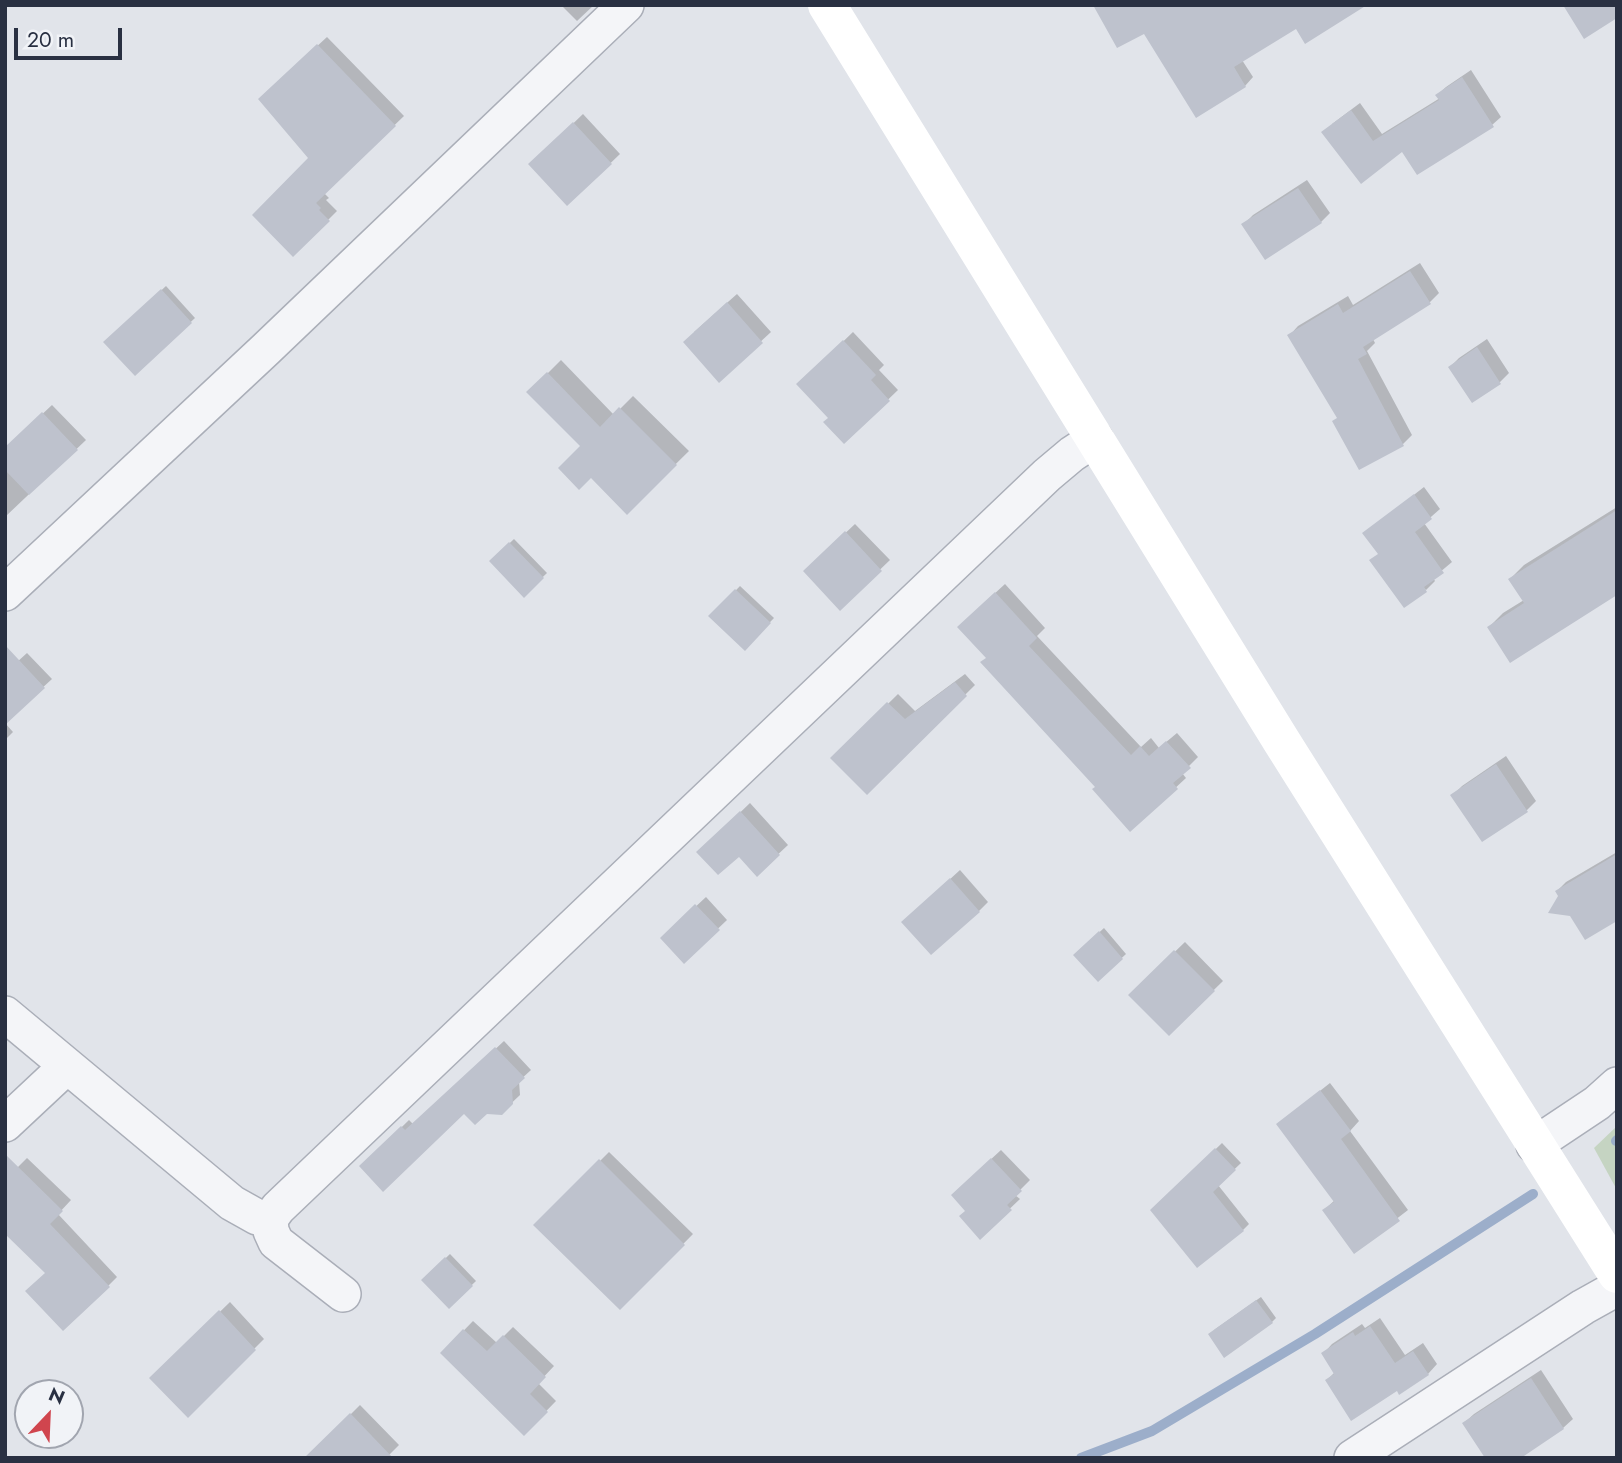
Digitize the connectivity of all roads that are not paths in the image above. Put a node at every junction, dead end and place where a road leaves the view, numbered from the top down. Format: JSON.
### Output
{"nodes":[{"id":1,"x":626,"y":5,"type":"edge"},
{"id":2,"x":827,"y":5,"type":"edge"},
{"id":3,"x":1095,"y":439,"type":"junction"},
{"id":4,"x":5,"y":593,"type":"edge"},
{"id":5,"x":5,"y":1014,"type":"edge"},
{"id":6,"x":67,"y":1066,"type":"junction"},
{"id":7,"x":1617,"y":1085,"type":"edge"},
{"id":8,"x":5,"y":1124,"type":"edge"},
{"id":9,"x":1534,"y":1145,"type":"junction"},
{"id":10,"x":270,"y":1219,"type":"junction"},
{"id":11,"x":1617,"y":1275,"type":"edge"},
{"id":12,"x":1617,"y":1288,"type":"edge"},
{"id":13,"x":343,"y":1294,"type":"dead end"},
{"id":14,"x":1352,"y":1458,"type":"edge"}],
"edges":[{"from":1,"to":4,"type":"street"},
{"from":2,"to":3,"type":"street"},
{"from":3,"to":9,"type":"street"},
{"from":3,"to":10,"type":"street"},
{"from":5,"to":6,"type":"street"},
{"from":6,"to":8,"type":"street"},
{"from":6,"to":10,"type":"street"},
{"from":7,"to":9,"type":"street"},
{"from":9,"to":11,"type":"street"},
{"from":10,"to":13,"type":"street"},
{"from":12,"to":14,"type":"street"}]}
